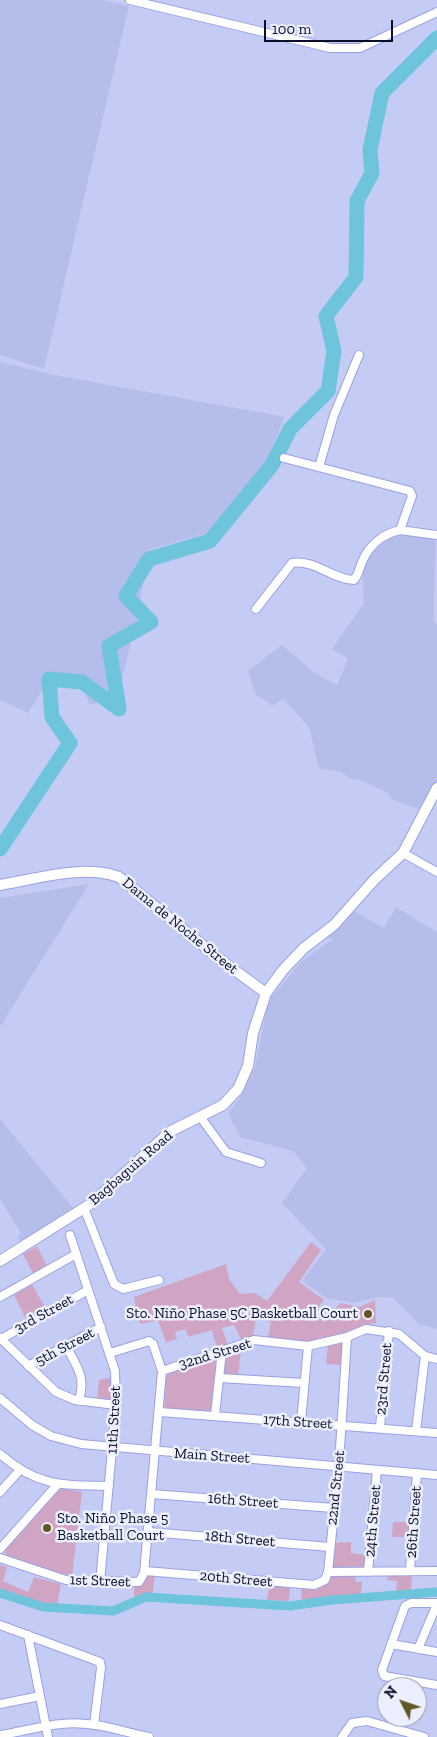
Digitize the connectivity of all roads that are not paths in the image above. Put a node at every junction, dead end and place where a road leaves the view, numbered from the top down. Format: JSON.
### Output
{"nodes":[{"id":1,"x":130,"y":0,"type":"edge"},
{"id":2,"x":437,"y":12,"type":"edge"},
{"id":3,"x":359,"y":354,"type":"dead end"},
{"id":4,"x":284,"y":458,"type":"dead end"},
{"id":5,"x":319,"y":467,"type":"junction"},
{"id":6,"x":400,"y":530,"type":"junction"},
{"id":7,"x":437,"y":535,"type":"edge"},
{"id":8,"x":256,"y":609,"type":"dead end"},
{"id":9,"x":437,"y":788,"type":"edge"},
{"id":10,"x":403,"y":854,"type":"junction"},
{"id":11,"x":437,"y":872,"type":"edge"},
{"id":12,"x":0,"y":884,"type":"edge"},
{"id":13,"x":266,"y":993,"type":"junction"},
{"id":14,"x":200,"y":1118,"type":"junction"},
{"id":15,"x":261,"y":1163,"type":"dead end"},
{"id":16,"x":84,"y":1208,"type":"junction"},
{"id":17,"x":70,"y":1235,"type":"dead end"},
{"id":18,"x":76,"y":1254,"type":"junction"},
{"id":19,"x":0,"y":1261,"type":"edge"},
{"id":20,"x":159,"y":1280,"type":"dead end"},
{"id":21,"x":88,"y":1290,"type":"junction"},
{"id":22,"x":0,"y":1297,"type":"edge"},
{"id":23,"x":101,"y":1328,"type":"junction"},
{"id":24,"x":389,"y":1331,"type":"junction"},
{"id":25,"x":348,"y":1337,"type":"junction"},
{"id":26,"x":0,"y":1339,"type":"edge"},
{"id":27,"x":66,"y":1346,"type":"junction"},
{"id":28,"x":308,"y":1346,"type":"junction"},
{"id":29,"x":222,"y":1351,"type":"junction"},
{"id":30,"x":110,"y":1353,"type":"junction"},
{"id":31,"x":425,"y":1356,"type":"junction"},
{"id":32,"x":437,"y":1358,"type":"edge"},
{"id":33,"x":28,"y":1366,"type":"junction"},
{"id":34,"x":162,"y":1370,"type":"junction"},
{"id":35,"x":220,"y":1378,"type":"junction"},
{"id":36,"x":304,"y":1383,"type":"junction"},
{"id":37,"x":0,"y":1398,"type":"edge"},
{"id":38,"x":79,"y":1401,"type":"junction"},
{"id":39,"x":116,"y":1405,"type":"junction"},
{"id":40,"x":160,"y":1412,"type":"junction"},
{"id":41,"x":215,"y":1415,"type":"junction"},
{"id":42,"x":300,"y":1422,"type":"junction"},
{"id":43,"x":341,"y":1425,"type":"junction"},
{"id":44,"x":380,"y":1427,"type":"junction"},
{"id":45,"x":416,"y":1431,"type":"junction"},
{"id":46,"x":437,"y":1433,"type":"edge"},
{"id":47,"x":113,"y":1448,"type":"junction"},
{"id":48,"x":155,"y":1452,"type":"junction"},
{"id":49,"x":0,"y":1454,"type":"edge"},
{"id":50,"x":339,"y":1466,"type":"junction"},
{"id":51,"x":377,"y":1470,"type":"junction"},
{"id":52,"x":19,"y":1471,"type":"junction"},
{"id":53,"x":417,"y":1473,"type":"junction"},
{"id":54,"x":437,"y":1474,"type":"edge"},
{"id":55,"x":57,"y":1485,"type":"junction"},
{"id":56,"x":109,"y":1486,"type":"junction"},
{"id":57,"x":0,"y":1492,"type":"edge"},
{"id":58,"x":152,"y":1494,"type":"junction"},
{"id":59,"x":333,"y":1508,"type":"junction"},
{"id":60,"x":149,"y":1532,"type":"junction"},
{"id":61,"x":330,"y":1546,"type":"junction"},
{"id":62,"x":0,"y":1549,"type":"edge"},
{"id":63,"x":0,"y":1558,"type":"edge"},
{"id":64,"x":410,"y":1570,"type":"junction"},
{"id":65,"x":145,"y":1571,"type":"junction"},
{"id":66,"x":437,"y":1571,"type":"edge"},
{"id":67,"x":368,"y":1572,"type":"junction"},
{"id":68,"x":327,"y":1576,"type":"junction"},
{"id":69,"x":100,"y":1582,"type":"junction"},
{"id":70,"x":437,"y":1603,"type":"edge"},
{"id":71,"x":0,"y":1625,"type":"edge"},
{"id":72,"x":428,"y":1625,"type":"junction"},
{"id":73,"x":437,"y":1626,"type":"edge"},
{"id":74,"x":28,"y":1635,"type":"junction"},
{"id":75,"x":391,"y":1644,"type":"junction"},
{"id":76,"x":418,"y":1649,"type":"junction"},
{"id":77,"x":437,"y":1652,"type":"edge"},
{"id":78,"x":437,"y":1685,"type":"edge"},
{"id":79,"x":40,"y":1696,"type":"junction"},
{"id":80,"x":0,"y":1704,"type":"edge"},
{"id":81,"x":94,"y":1725,"type":"junction"},
{"id":82,"x":46,"y":1727,"type":"junction"},
{"id":83,"x":0,"y":1736,"type":"edge"},
{"id":84,"x":48,"y":1737,"type":"edge"},
{"id":85,"x":149,"y":1737,"type":"edge"},
{"id":86,"x":342,"y":1737,"type":"edge"},
{"id":87,"x":424,"y":1737,"type":"edge"}],
"edges":[{"from":1,"to":2,"type":"street"},
{"from":3,"to":5,"type":"street"},
{"from":4,"to":5,"type":"street"},
{"from":5,"to":6,"type":"street"},
{"from":6,"to":7,"type":"street"},
{"from":6,"to":8,"type":"street"},
{"from":9,"to":10,"type":"street"},
{"from":10,"to":11,"type":"street"},
{"from":10,"to":13,"type":"street","name":"Bagbaguin Road"},
{"from":12,"to":13,"type":"street","name":"Dama de Noche Street"},
{"from":13,"to":14,"type":"street","name":"Bagbaguin Road"},
{"from":14,"to":15,"type":"street"},
{"from":14,"to":16,"type":"street","name":"Bagbaguin Road"},
{"from":16,"to":19,"type":"street","name":"Bagbaguin Road"},
{"from":16,"to":20,"type":"street"},
{"from":17,"to":18,"type":"street","name":"11th Street"},
{"from":18,"to":21,"type":"street","name":"11th Street"},
{"from":18,"to":22,"type":"street"},
{"from":21,"to":23,"type":"street","name":"11th Street"},
{"from":21,"to":26,"type":"street","name":"3rd Street"},
{"from":23,"to":27,"type":"street","name":"5th Street"},
{"from":23,"to":30,"type":"street","name":"11th Street"},
{"from":24,"to":25,"type":"street","name":"32nd Street"},
{"from":24,"to":31,"type":"street","name":"32nd Street"},
{"from":24,"to":44,"type":"street","name":"23rd Street"},
{"from":25,"to":28,"type":"street","name":"32nd Street"},
{"from":25,"to":43,"type":"street","name":"22nd Street"},
{"from":26,"to":33,"type":"street"},
{"from":27,"to":33,"type":"street","name":"5th Street"},
{"from":27,"to":38,"type":"street"},
{"from":28,"to":29,"type":"street","name":"32nd Street"},
{"from":28,"to":36,"type":"street"},
{"from":29,"to":34,"type":"street","name":"32nd Street"},
{"from":29,"to":35,"type":"street"},
{"from":30,"to":34,"type":"street"},
{"from":30,"to":39,"type":"street","name":"11th Street"},
{"from":31,"to":32,"type":"street"},
{"from":31,"to":45,"type":"street"},
{"from":33,"to":38,"type":"street"},
{"from":34,"to":40,"type":"street","name":"1st Street"},
{"from":35,"to":36,"type":"street"},
{"from":35,"to":41,"type":"street"},
{"from":36,"to":42,"type":"street"},
{"from":37,"to":47,"type":"street","name":"Main Street"},
{"from":38,"to":39,"type":"street"},
{"from":39,"to":47,"type":"street","name":"11th Street"},
{"from":40,"to":41,"type":"street","name":"17th Street"},
{"from":40,"to":48,"type":"street","name":"1st Street"},
{"from":41,"to":42,"type":"street","name":"17th Street"},
{"from":42,"to":43,"type":"street","name":"17th Street"},
{"from":43,"to":44,"type":"street","name":"17th Street"},
{"from":43,"to":50,"type":"street","name":"22nd Street"},
{"from":44,"to":45,"type":"street","name":"17th Street"},
{"from":45,"to":46,"type":"street","name":"17th Street"},
{"from":47,"to":48,"type":"street","name":"Main Street"},
{"from":47,"to":56,"type":"street","name":"11th Street"},
{"from":48,"to":50,"type":"street","name":"Main Street"},
{"from":48,"to":58,"type":"street","name":"1st Street"},
{"from":49,"to":52,"type":"street"},
{"from":50,"to":51,"type":"street","name":"Main Street"},
{"from":50,"to":59,"type":"street","name":"22nd Street"},
{"from":51,"to":53,"type":"street","name":"Main Street"},
{"from":51,"to":67,"type":"street","name":"24th Street"},
{"from":52,"to":55,"type":"street"},
{"from":52,"to":57,"type":"street"},
{"from":53,"to":54,"type":"street","name":"Main Street"},
{"from":53,"to":64,"type":"street","name":"26th Street"},
{"from":55,"to":56,"type":"street"},
{"from":55,"to":62,"type":"street"},
{"from":56,"to":69,"type":"street","name":"11th Street"},
{"from":58,"to":59,"type":"street","name":"16th Street"},
{"from":58,"to":60,"type":"street","name":"1st Street"},
{"from":59,"to":61,"type":"street","name":"22nd Street"},
{"from":60,"to":61,"type":"street","name":"18th Street"},
{"from":60,"to":65,"type":"street","name":"1st Street"},
{"from":61,"to":68,"type":"street","name":"22nd Street"},
{"from":63,"to":69,"type":"street","name":"1st Street"},
{"from":64,"to":66,"type":"street"},
{"from":64,"to":67,"type":"street"},
{"from":65,"to":68,"type":"street","name":"20th Street"},
{"from":65,"to":69,"type":"street","name":"1st Street"},
{"from":67,"to":68,"type":"street"},
{"from":70,"to":72,"type":"street"},
{"from":70,"to":75,"type":"street"},
{"from":71,"to":74,"type":"street"},
{"from":72,"to":73,"type":"street"},
{"from":72,"to":76,"type":"street"},
{"from":74,"to":79,"type":"street"},
{"from":74,"to":81,"type":"street"},
{"from":75,"to":76,"type":"street"},
{"from":75,"to":78,"type":"street"},
{"from":76,"to":77,"type":"street"},
{"from":79,"to":80,"type":"street"},
{"from":79,"to":82,"type":"street"},
{"from":81,"to":82,"type":"street"},
{"from":81,"to":85,"type":"street"},
{"from":82,"to":83,"type":"street"},
{"from":82,"to":84,"type":"street"},
{"from":86,"to":87,"type":"street"}]}
